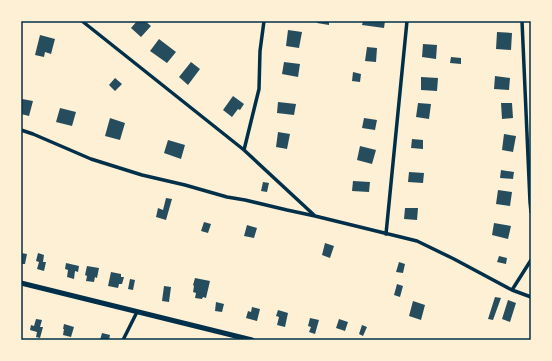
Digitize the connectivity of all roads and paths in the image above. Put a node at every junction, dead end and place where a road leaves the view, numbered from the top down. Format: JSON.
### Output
{"nodes":[{"id":1,"x":82,"y":21,"type":"edge"},
{"id":2,"x":264,"y":21,"type":"edge"},
{"id":3,"x":407,"y":21,"type":"edge"},
{"id":4,"x":522,"y":21,"type":"edge"},
{"id":5,"x":21,"y":130,"type":"edge"},
{"id":6,"x":244,"y":150,"type":"junction"},
{"id":7,"x":531,"y":212,"type":"edge"},
{"id":8,"x":315,"y":216,"type":"junction"},
{"id":9,"x":386,"y":234,"type":"junction"},
{"id":10,"x":531,"y":260,"type":"edge"},
{"id":11,"x":21,"y":283,"type":"edge"},
{"id":12,"x":512,"y":290,"type":"junction"},
{"id":13,"x":531,"y":297,"type":"edge"},
{"id":14,"x":137,"y":312,"type":"junction"},
{"id":15,"x":123,"y":340,"type":"edge"},
{"id":16,"x":252,"y":340,"type":"edge"}],
"edges":[{"from":1,"to":6,"type":"street"},
{"from":2,"to":6,"type":"street"},
{"from":3,"to":9,"type":"street"},
{"from":4,"to":7,"type":"street"},
{"from":5,"to":8,"type":"street"},
{"from":6,"to":8,"type":"street"},
{"from":8,"to":9,"type":"street"},
{"from":9,"to":12,"type":"street"},
{"from":10,"to":12,"type":"street"},
{"from":11,"to":14,"type":"main road"},
{"from":12,"to":13,"type":"street"},
{"from":14,"to":15,"type":"street"},
{"from":14,"to":16,"type":"main road"}]}
